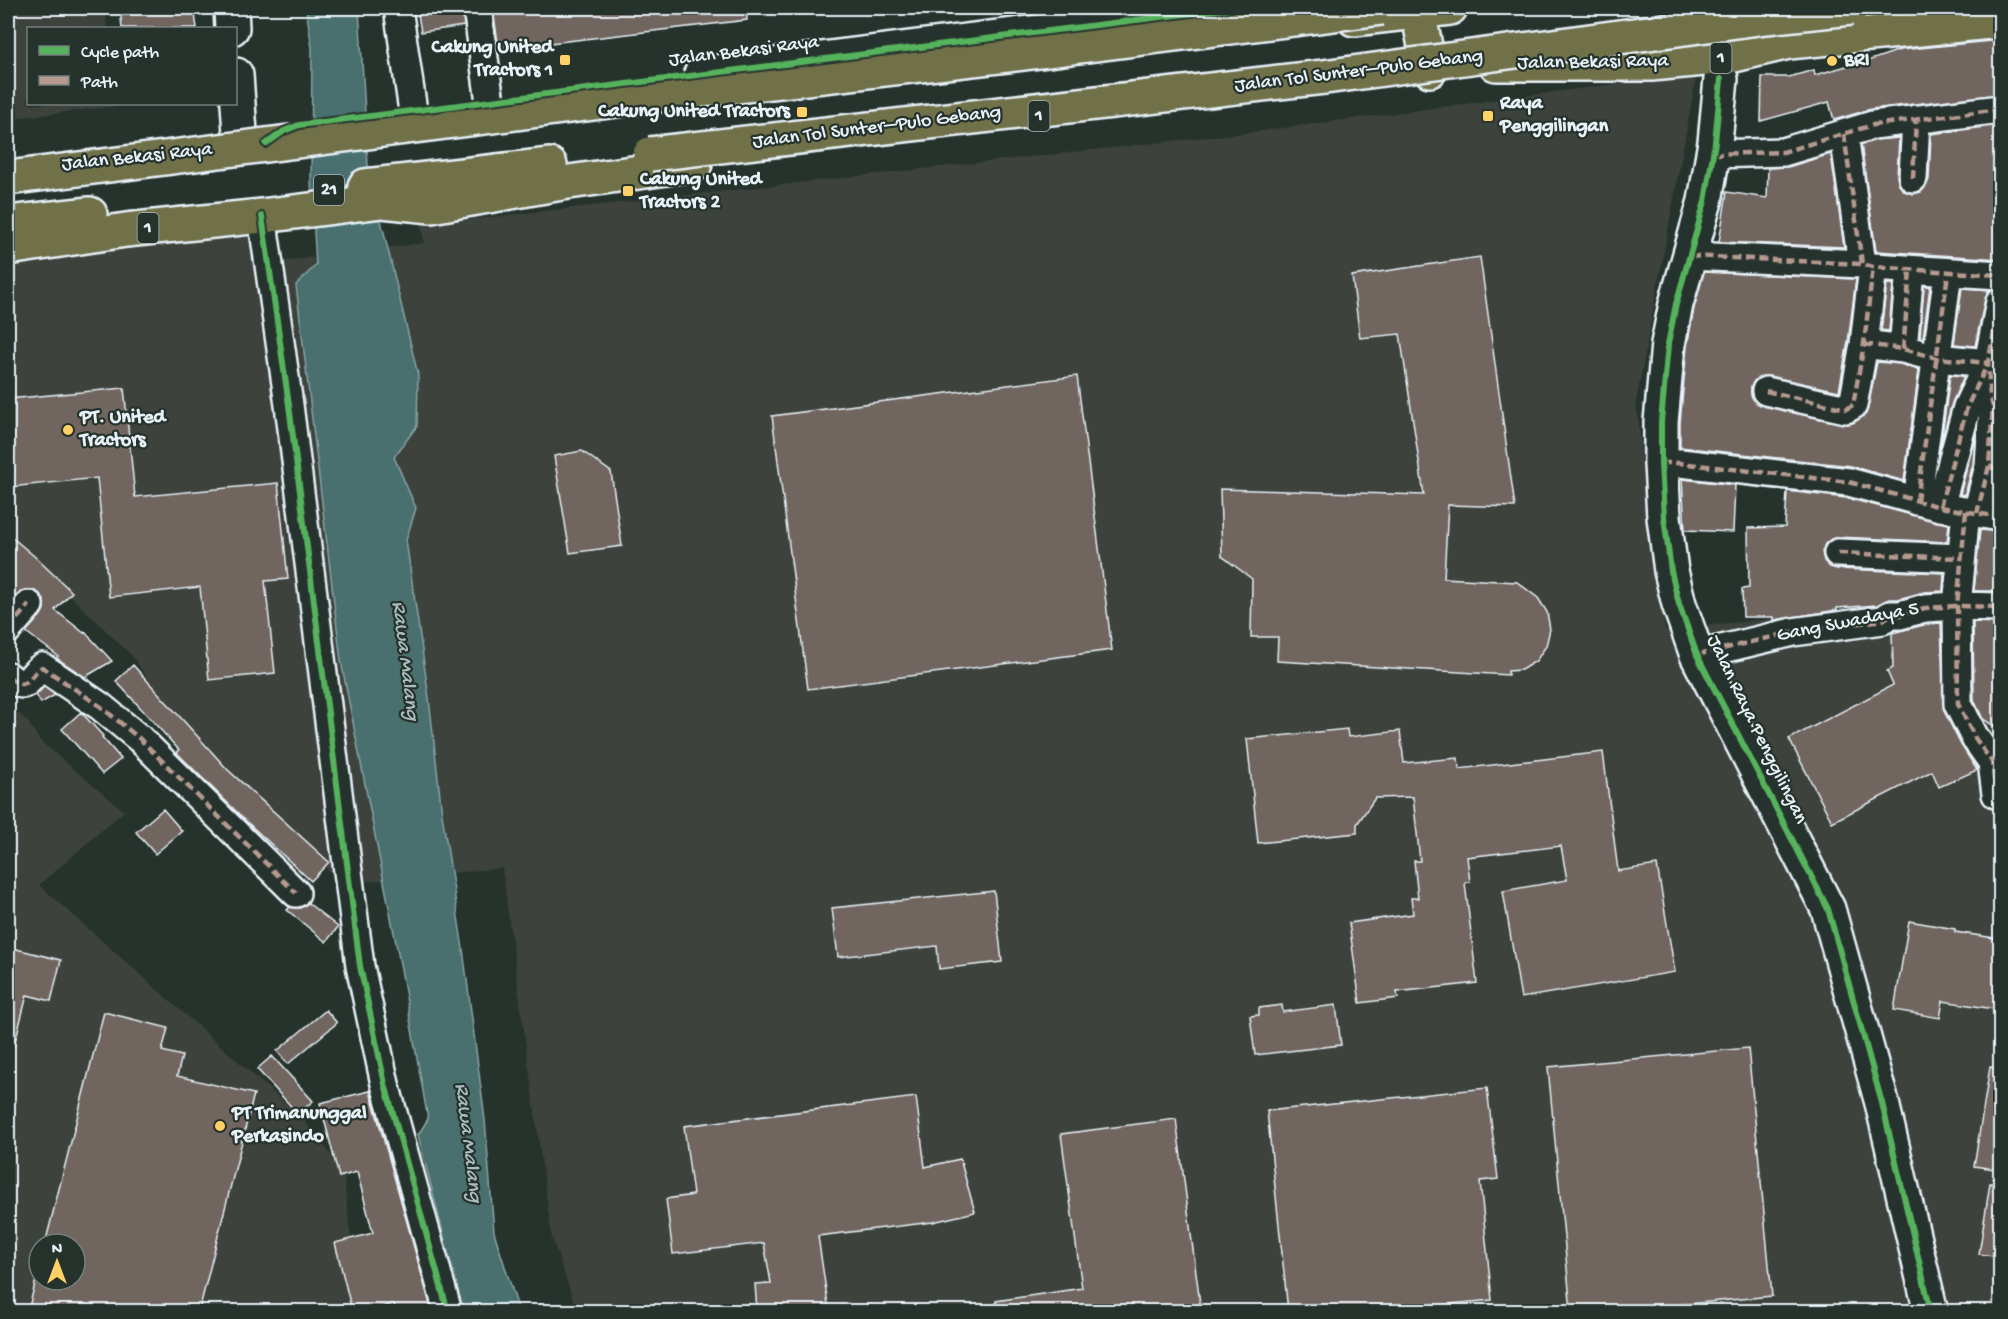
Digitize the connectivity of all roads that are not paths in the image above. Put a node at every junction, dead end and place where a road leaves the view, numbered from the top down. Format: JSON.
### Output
{"nodes":[{"id":1,"x":231,"y":8,"type":"edge"},
{"id":2,"x":398,"y":8,"type":"edge"},
{"id":3,"x":480,"y":8,"type":"edge"},
{"id":4,"x":1232,"y":8,"type":"edge"},
{"id":5,"x":1450,"y":8,"type":"edge"},
{"id":6,"x":1720,"y":8,"type":"edge"},
{"id":7,"x":1851,"y":8,"type":"edge"},
{"id":8,"x":1403,"y":10,"type":"edge"},
{"id":9,"x":1998,"y":22,"type":"edge"},
{"id":10,"x":232,"y":27,"type":"edge"},
{"id":11,"x":1789,"y":42,"type":"junction"},
{"id":12,"x":1651,"y":64,"type":"junction"},
{"id":13,"x":1431,"y":70,"type":"junction"},
{"id":14,"x":237,"y":79,"type":"edge"},
{"id":15,"x":1722,"y":79,"type":"junction"},
{"id":16,"x":490,"y":102,"type":"junction"},
{"id":17,"x":2001,"y":109,"type":"edge"},
{"id":18,"x":1916,"y":119,"type":"junction"},
{"id":19,"x":397,"y":120,"type":"junction"},
{"id":20,"x":1844,"y":134,"type":"junction"},
{"id":21,"x":253,"y":146,"type":"junction"},
{"id":22,"x":650,"y":154,"type":"junction"},
{"id":23,"x":1713,"y":154,"type":"junction"},
{"id":24,"x":8,"y":172,"type":"edge"},
{"id":25,"x":8,"y":178,"type":"edge"},
{"id":26,"x":1914,"y":178,"type":"dead end"},
{"id":27,"x":275,"y":214,"type":"junction"},
{"id":28,"x":8,"y":223,"type":"edge"},
{"id":29,"x":8,"y":248,"type":"edge"},
{"id":30,"x":1690,"y":256,"type":"junction"},
{"id":31,"x":1868,"y":266,"type":"junction"},
{"id":32,"x":1911,"y":270,"type":"junction"},
{"id":33,"x":1948,"y":273,"type":"junction"},
{"id":34,"x":2001,"y":275,"type":"edge"},
{"id":35,"x":2001,"y":302,"type":"edge"},
{"id":36,"x":1864,"y":344,"type":"junction"},
{"id":37,"x":1903,"y":349,"type":"junction"},
{"id":38,"x":1938,"y":358,"type":"junction"},
{"id":39,"x":1988,"y":363,"type":"junction"},
{"id":40,"x":1767,"y":391,"type":"dead end"},
{"id":41,"x":1661,"y":463,"type":"junction"},
{"id":42,"x":1995,"y":468,"type":"edge"},
{"id":43,"x":1960,"y":510,"type":"edge"},
{"id":44,"x":1839,"y":553,"type":"dead end"},
{"id":45,"x":1961,"y":558,"type":"junction"},
{"id":46,"x":29,"y":605,"type":"dead end"},
{"id":47,"x":1957,"y":606,"type":"junction"},
{"id":48,"x":2001,"y":607,"type":"edge"},
{"id":49,"x":8,"y":629,"type":"edge"},
{"id":50,"x":1697,"y":655,"type":"junction"},
{"id":51,"x":8,"y":676,"type":"edge"},
{"id":52,"x":2001,"y":796,"type":"edge"},
{"id":53,"x":296,"y":893,"type":"dead end"},
{"id":54,"x":448,"y":1311,"type":"edge"},
{"id":55,"x":1931,"y":1311,"type":"edge"}],
"edges":[{"from":1,"to":10,"type":"street"},
{"from":2,"to":19,"type":"street"},
{"from":3,"to":16,"type":"street"},
{"from":4,"to":16,"type":"street","name":"Jalan Bekasi Raya"},
{"from":5,"to":8,"type":"highway","name":"Jalan Bekasi Raya"},
{"from":6,"to":22,"type":"highway","bridge":true},
{"from":7,"to":22,"type":"highway","name":"Jalan Tol Sunter–Pulo Gebang","bridge":true},
{"from":8,"to":13,"type":"highway"},
{"from":8,"to":19,"type":"highway","name":"Jalan Bekasi Raya"},
{"from":8,"to":25,"type":"highway","bridge":true},
{"from":9,"to":11,"type":"highway","name":"Jalan Bekasi Raya","number":"1"},
{"from":11,"to":12,"type":"highway","name":"Jalan Bekasi Raya","number":"1"},
{"from":11,"to":15,"type":"highway"},
{"from":12,"to":13,"type":"highway","name":"Jalan Bekasi Raya","number":"1"},
{"from":12,"to":15,"type":"highway"},
{"from":13,"to":27,"type":"highway","name":"Jalan Bekasi Raya","number":"1"},
{"from":14,"to":21,"type":"street"},
{"from":15,"to":23,"type":"street","name":"Jalan Raya Penggilingan"},
{"from":16,"to":19,"type":"street","name":"Jalan Bekasi Raya"},
{"from":17,"to":18,"type":"street"},
{"from":18,"to":20,"type":"street"},
{"from":18,"to":26,"type":"street"},
{"from":19,"to":21,"type":"highway","name":"Jalan Bekasi Raya","bridge":true},
{"from":20,"to":23,"type":"street"},
{"from":20,"to":31,"type":"street"},
{"from":21,"to":24,"type":"highway","name":"Jalan Bekasi Raya"},
{"from":22,"to":28,"type":"highway","name":"Jalan Tol Sunter–Pulo Gebang","number":"21"},
{"from":23,"to":30,"type":"street","name":"Jalan Raya Penggilingan"},
{"from":27,"to":29,"type":"highway","name":"Jalan Bekasi Raya","number":"1"},
{"from":27,"to":54,"type":"street"},
{"from":30,"to":31,"type":"street"},
{"from":30,"to":41,"type":"street","name":"Jalan Raya Penggilingan"},
{"from":31,"to":32,"type":"street"},
{"from":31,"to":36,"type":"street"},
{"from":32,"to":33,"type":"street"},
{"from":32,"to":37,"type":"street"},
{"from":33,"to":34,"type":"street"},
{"from":33,"to":38,"type":"street"},
{"from":35,"to":39,"type":"street"},
{"from":36,"to":37,"type":"street"},
{"from":36,"to":40,"type":"street"},
{"from":37,"to":38,"type":"street"},
{"from":38,"to":39,"type":"street"},
{"from":38,"to":43,"type":"street"},
{"from":39,"to":42,"type":"street"},
{"from":39,"to":43,"type":"street"},
{"from":41,"to":43,"type":"street"},
{"from":41,"to":50,"type":"street","name":"Jalan Raya Penggilingan"},
{"from":42,"to":43,"type":"street"},
{"from":43,"to":45,"type":"street"},
{"from":44,"to":45,"type":"street"},
{"from":45,"to":47,"type":"street"},
{"from":46,"to":49,"type":"street"},
{"from":47,"to":48,"type":"street","name":"Gang Swadaya 5"},
{"from":47,"to":50,"type":"street","name":"Gang Swadaya 5"},
{"from":47,"to":52,"type":"street"},
{"from":50,"to":55,"type":"street","name":"Jalan Raya Penggilingan"},
{"from":51,"to":53,"type":"street"}]}
